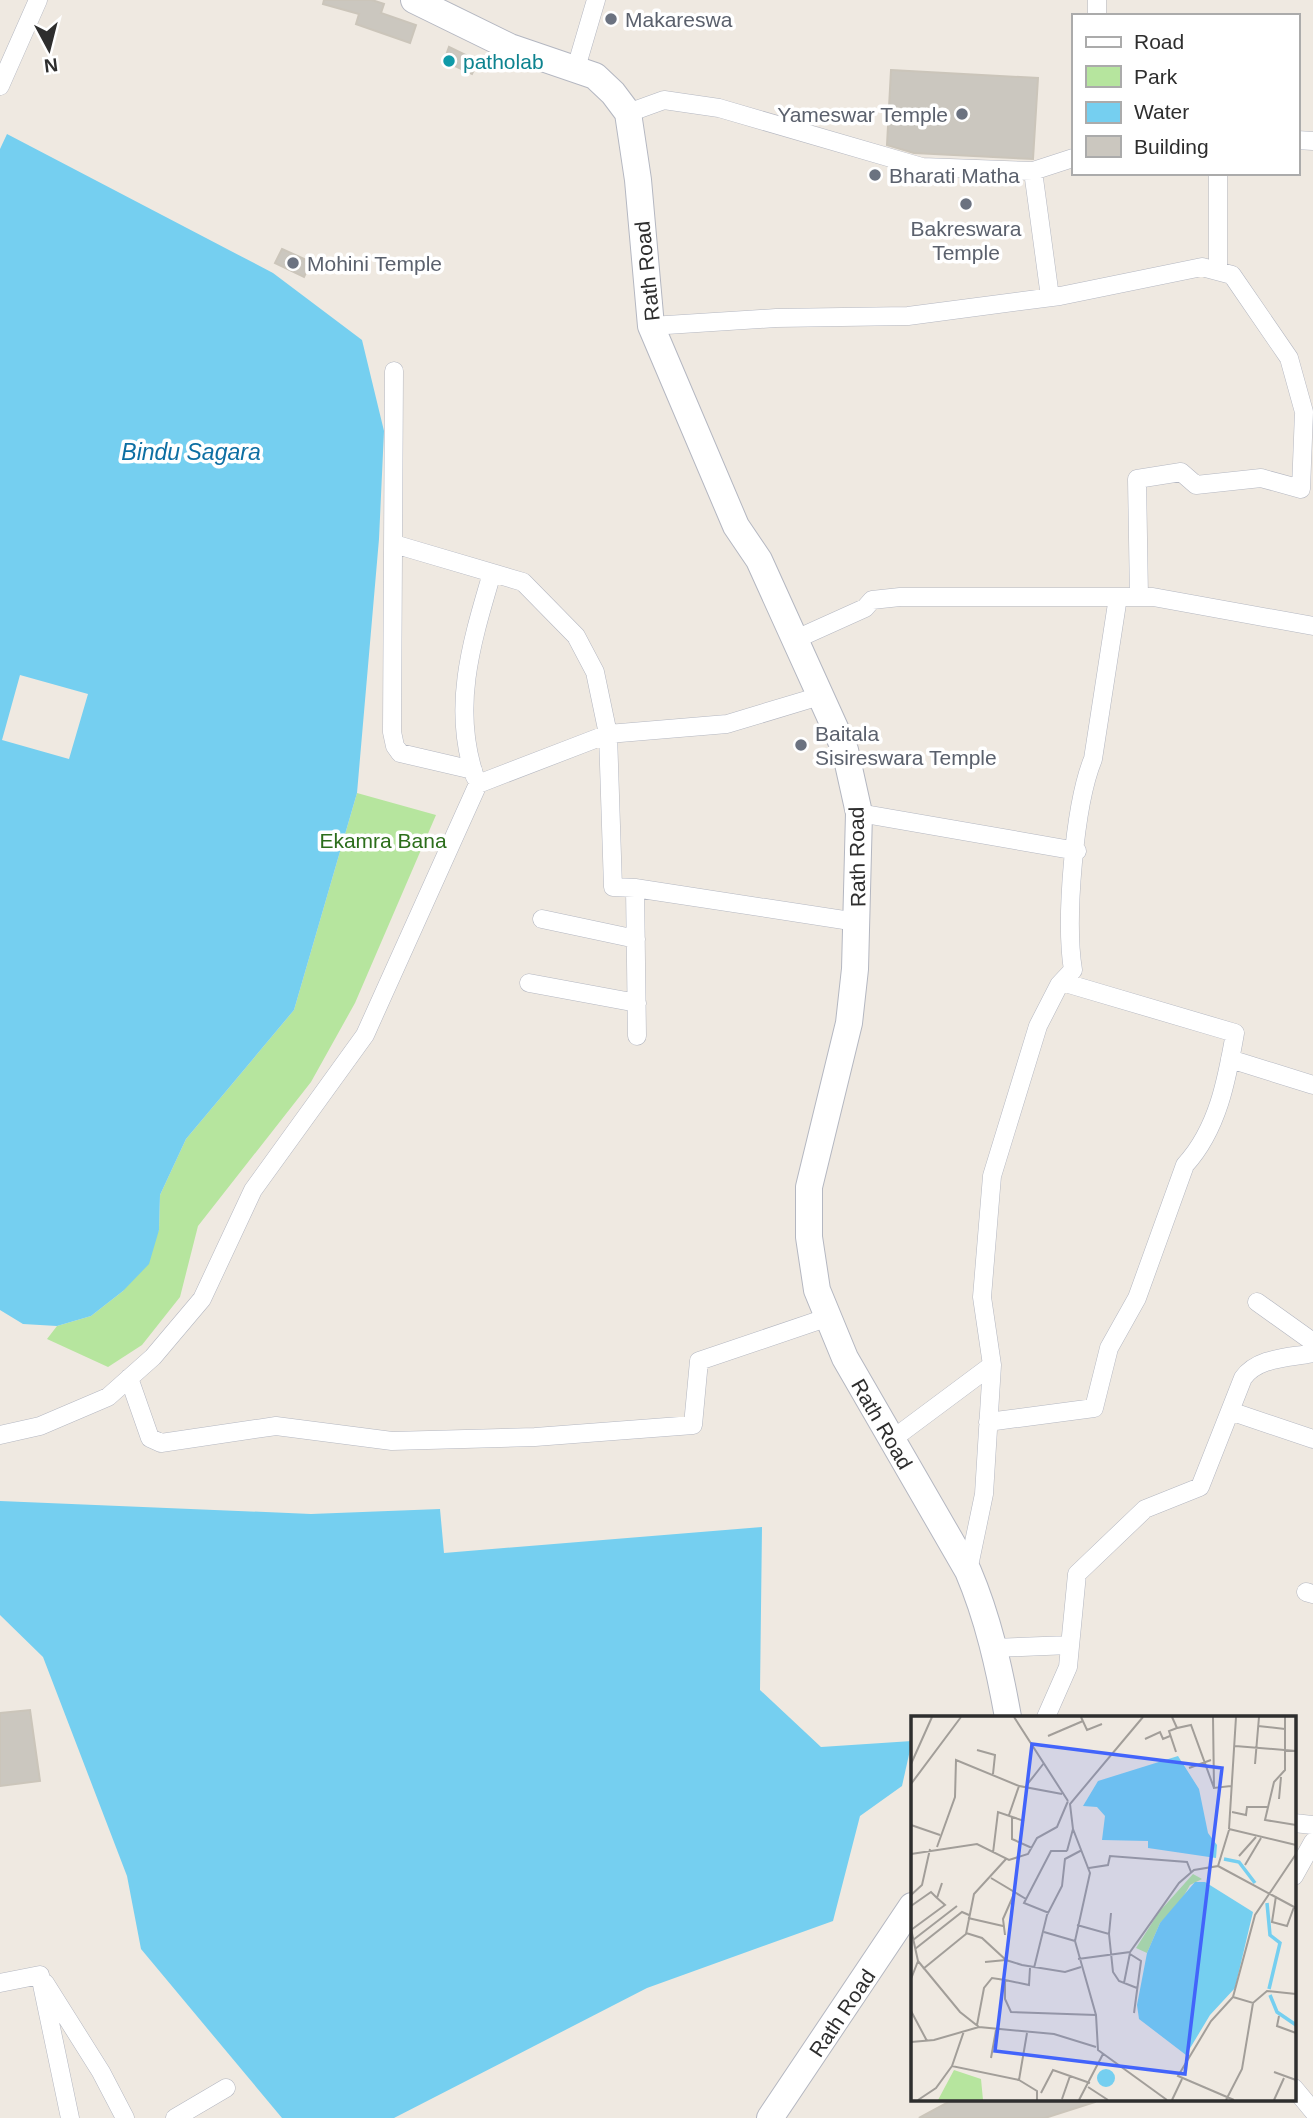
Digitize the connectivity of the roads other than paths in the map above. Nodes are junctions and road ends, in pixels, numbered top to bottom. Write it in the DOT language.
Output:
graph roads {
  1 [pos="38,0"];
  2 [pos="414,0"];
  3 [pos="596,0"];
  4 [pos="576,68"];
  5 [pos="0,86"];
  6 [pos="628,113"];
  7 [pos="1072,158"];
  8 [pos="1033,171"];
  9 [pos="1219,175"];
  10 [pos="1218,271"];
  11 [pos="1050,297"];
  12 [pos="651,326"];
  13 [pos="394,371"];
  14 [pos="1307,492"];
  15 [pos="394,544"];
  16 [pos="492,573"];
  17 [pos="1118,597"];
  18 [pos="1139,597"];
  19 [pos="1313,626"];
  20 [pos="794,640"];
  21 [pos="820,696"];
  22 [pos="608,734"];
  23 [pos="475,777"];
  24 [pos="859,813"];
  25 [pos="1077,851"];
  26 [pos="635,888"];
  27 [pos="542,919"];
  28 [pos="858,922"];
  29 [pos="636,940"];
  30 [pos="1062,982"];
  31 [pos="529,983"];
  32 [pos="637,1003"];
  33 [pos="637,1036"];
  34 [pos="1230,1059"];
  35 [pos="1313,1085"];
  36 [pos="1257,1302"];
  37 [pos="829,1322"];
  38 [pos="1313,1342"];
  39 [pos="1313,1353"];
  40 [pos="992,1365"];
  41 [pos="129,1378"];
  42 [pos="1230,1411"];
  43 [pos="988,1422"];
  44 [pos="0,1435"];
  45 [pos="1313,1439"];
  46 [pos="890,1441"];
  47 [pos="968,1571"];
  48 [pos="1070,1645"];
  49 [pos="994,1648"];
  50 [pos="1008,1716"];
  51 [pos="1046,1716"];
  52 [pos="1313,1842"];
  53 [pos="1296,1872"];
  54 [pos="911,1907"];
  55 [pos="40,1975"];
  56 [pos="0,1983"];
  57 [pos="226,2088"];
  58 [pos="1296,2090"];
  59 [pos="1313,2111"];
  60 [pos="70,2118"];
  61 [pos="125,2118"];
  62 [pos="175,2118"];
  63 [pos="769,2118"];
  1 -- 5 [label="street"];
  2 -- 4 [label="street"];
  3 -- 4 [label="street"];
  4 -- 6 [label="street"];
  6 -- 8 [label="street"];
  6 -- 12 [label="street, Rath Road"];
  7 -- 8 [label="street"];
  8 -- 11 [label="street"];
  9 -- 10 [label="street"];
  10 -- 11 [label="street"];
  10 -- 14 [label="street"];
  11 -- 12 [label="street"];
  12 -- 20 [label="street, Rath Road"];
  13 -- 15 [label="street"];
  14 -- 18 [label="street"];
  15 -- 16 [label="street"];
  15 -- 23 [label="street"];
  16 -- 22 [label="street"];
  16 -- 23 [label="street"];
  17 -- 18 [label="street"];
  17 -- 20 [label="street"];
  17 -- 25 [label="street"];
  18 -- 19 [label="street"];
  20 -- 21 [label="street, Rath Road"];
  21 -- 22 [label="street"];
  21 -- 24 [label="street, Rath Road"];
  22 -- 23 [label="street"];
  22 -- 26 [label="street"];
  23 -- 41 [label="street"];
  24 -- 25 [label="street"];
  24 -- 28 [label="street, Rath Road"];
  25 -- 30 [label="street"];
  26 -- 28 [label="street"];
  26 -- 29 [label="street"];
  27 -- 29 [label="street"];
  28 -- 37 [label="street, Rath Road"];
  29 -- 32 [label="street"];
  30 -- 34 [label="street"];
  30 -- 40 [label="street"];
  31 -- 32 [label="street"];
  32 -- 33 [label="street"];
  34 -- 35 [label="street"];
  34 -- 43 [label="street"];
  36 -- 38 [label="street"];
  37 -- 41 [label="street"];
  37 -- 46 [label="street, Rath Road"];
  39 -- 42 [label="street"];
  40 -- 43 [label="street"];
  40 -- 46 [label="street"];
  41 -- 44 [label="street"];
  42 -- 45 [label="street"];
  42 -- 48 [label="street"];
  43 -- 47 [label="street"];
  46 -- 47 [label="street, Rath Road"];
  47 -- 49 [label="street, Rath Road"];
  48 -- 49 [label="street"];
  48 -- 51 [label="street"];
  49 -- 50 [label="street, Rath Road"];
  52 -- 53 [label="street"];
  54 -- 63 [label="street, Rath Road"];
  55 -- 56 [label="street"];
  55 -- 60 [label="street"];
  55 -- 61 [label="street"];
  57 -- 62 [label="street"];
  58 -- 59 [label="street"];
}
